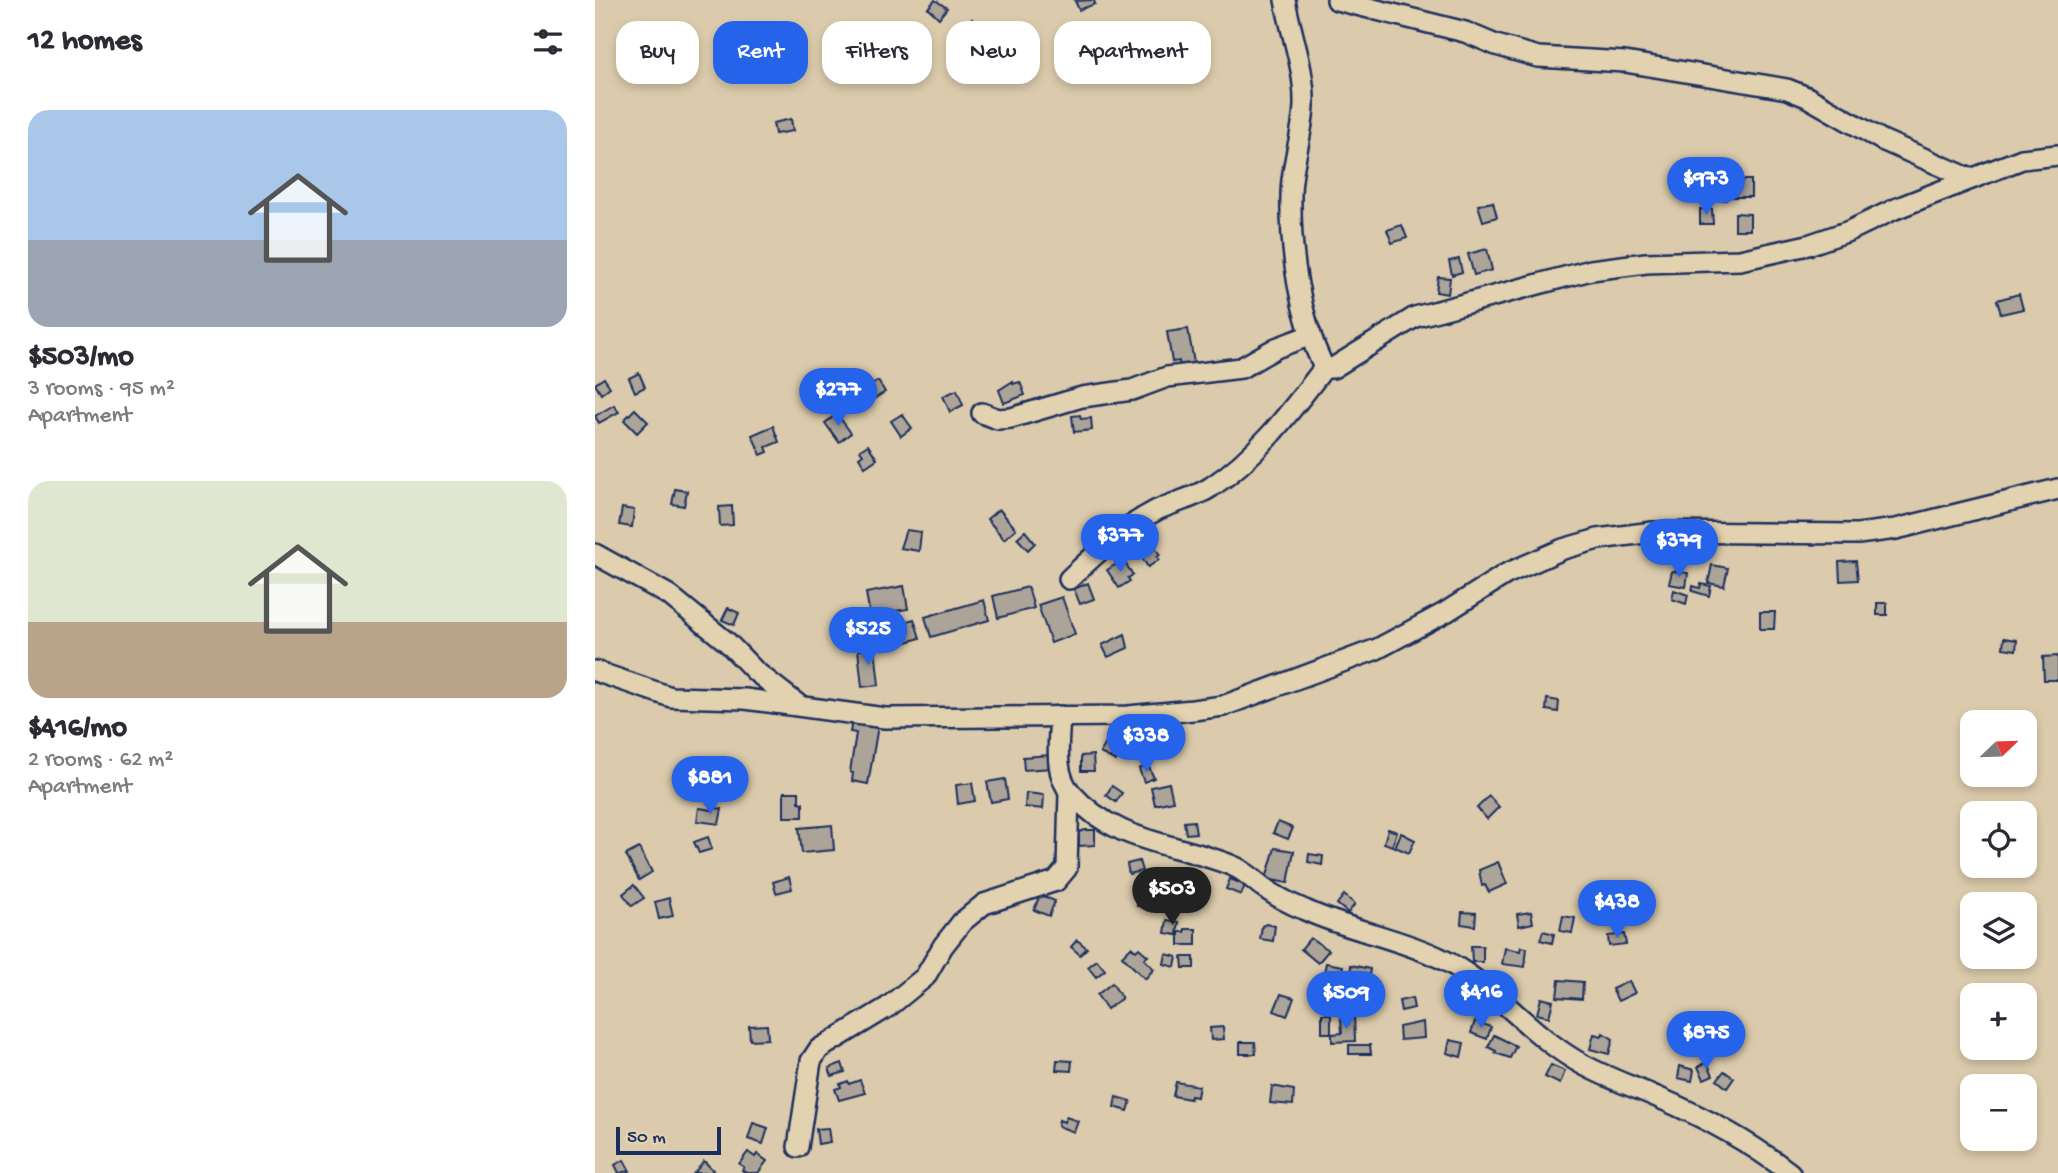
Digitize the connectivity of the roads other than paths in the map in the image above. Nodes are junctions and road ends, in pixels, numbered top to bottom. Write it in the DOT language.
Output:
graph roads {
  1 [pos="1285,0"];
  2 [pos="1338,0"];
  3 [pos="2058,155"];
  4 [pos="1971,179"];
  5 [pos="1311,335"];
  6 [pos="1324,368"];
  7 [pos="982,413"];
  8 [pos="2058,489"];
  9 [pos="595,554"];
  10 [pos="1069,579"];
  11 [pos="595,671"];
  12 [pos="803,709"];
  13 [pos="1060,716"];
  14 [pos="1069,792"];
  15 [pos="798,1147"];
  16 [pos="1790,1173"];
  1 -- 5 [label="street"];
  2 -- 4 [label="street"];
  3 -- 4 [label="street"];
  4 -- 6 [label="street"];
  5 -- 6 [label="street"];
  5 -- 7 [label="street"];
  6 -- 10 [label="street"];
  8 -- 13 [label="street"];
  9 -- 12 [label="street"];
  11 -- 12 [label="street"];
  12 -- 13 [label="street"];
  13 -- 14 [label="street"];
  14 -- 15 [label="street"];
  14 -- 16 [label="street"];
}
